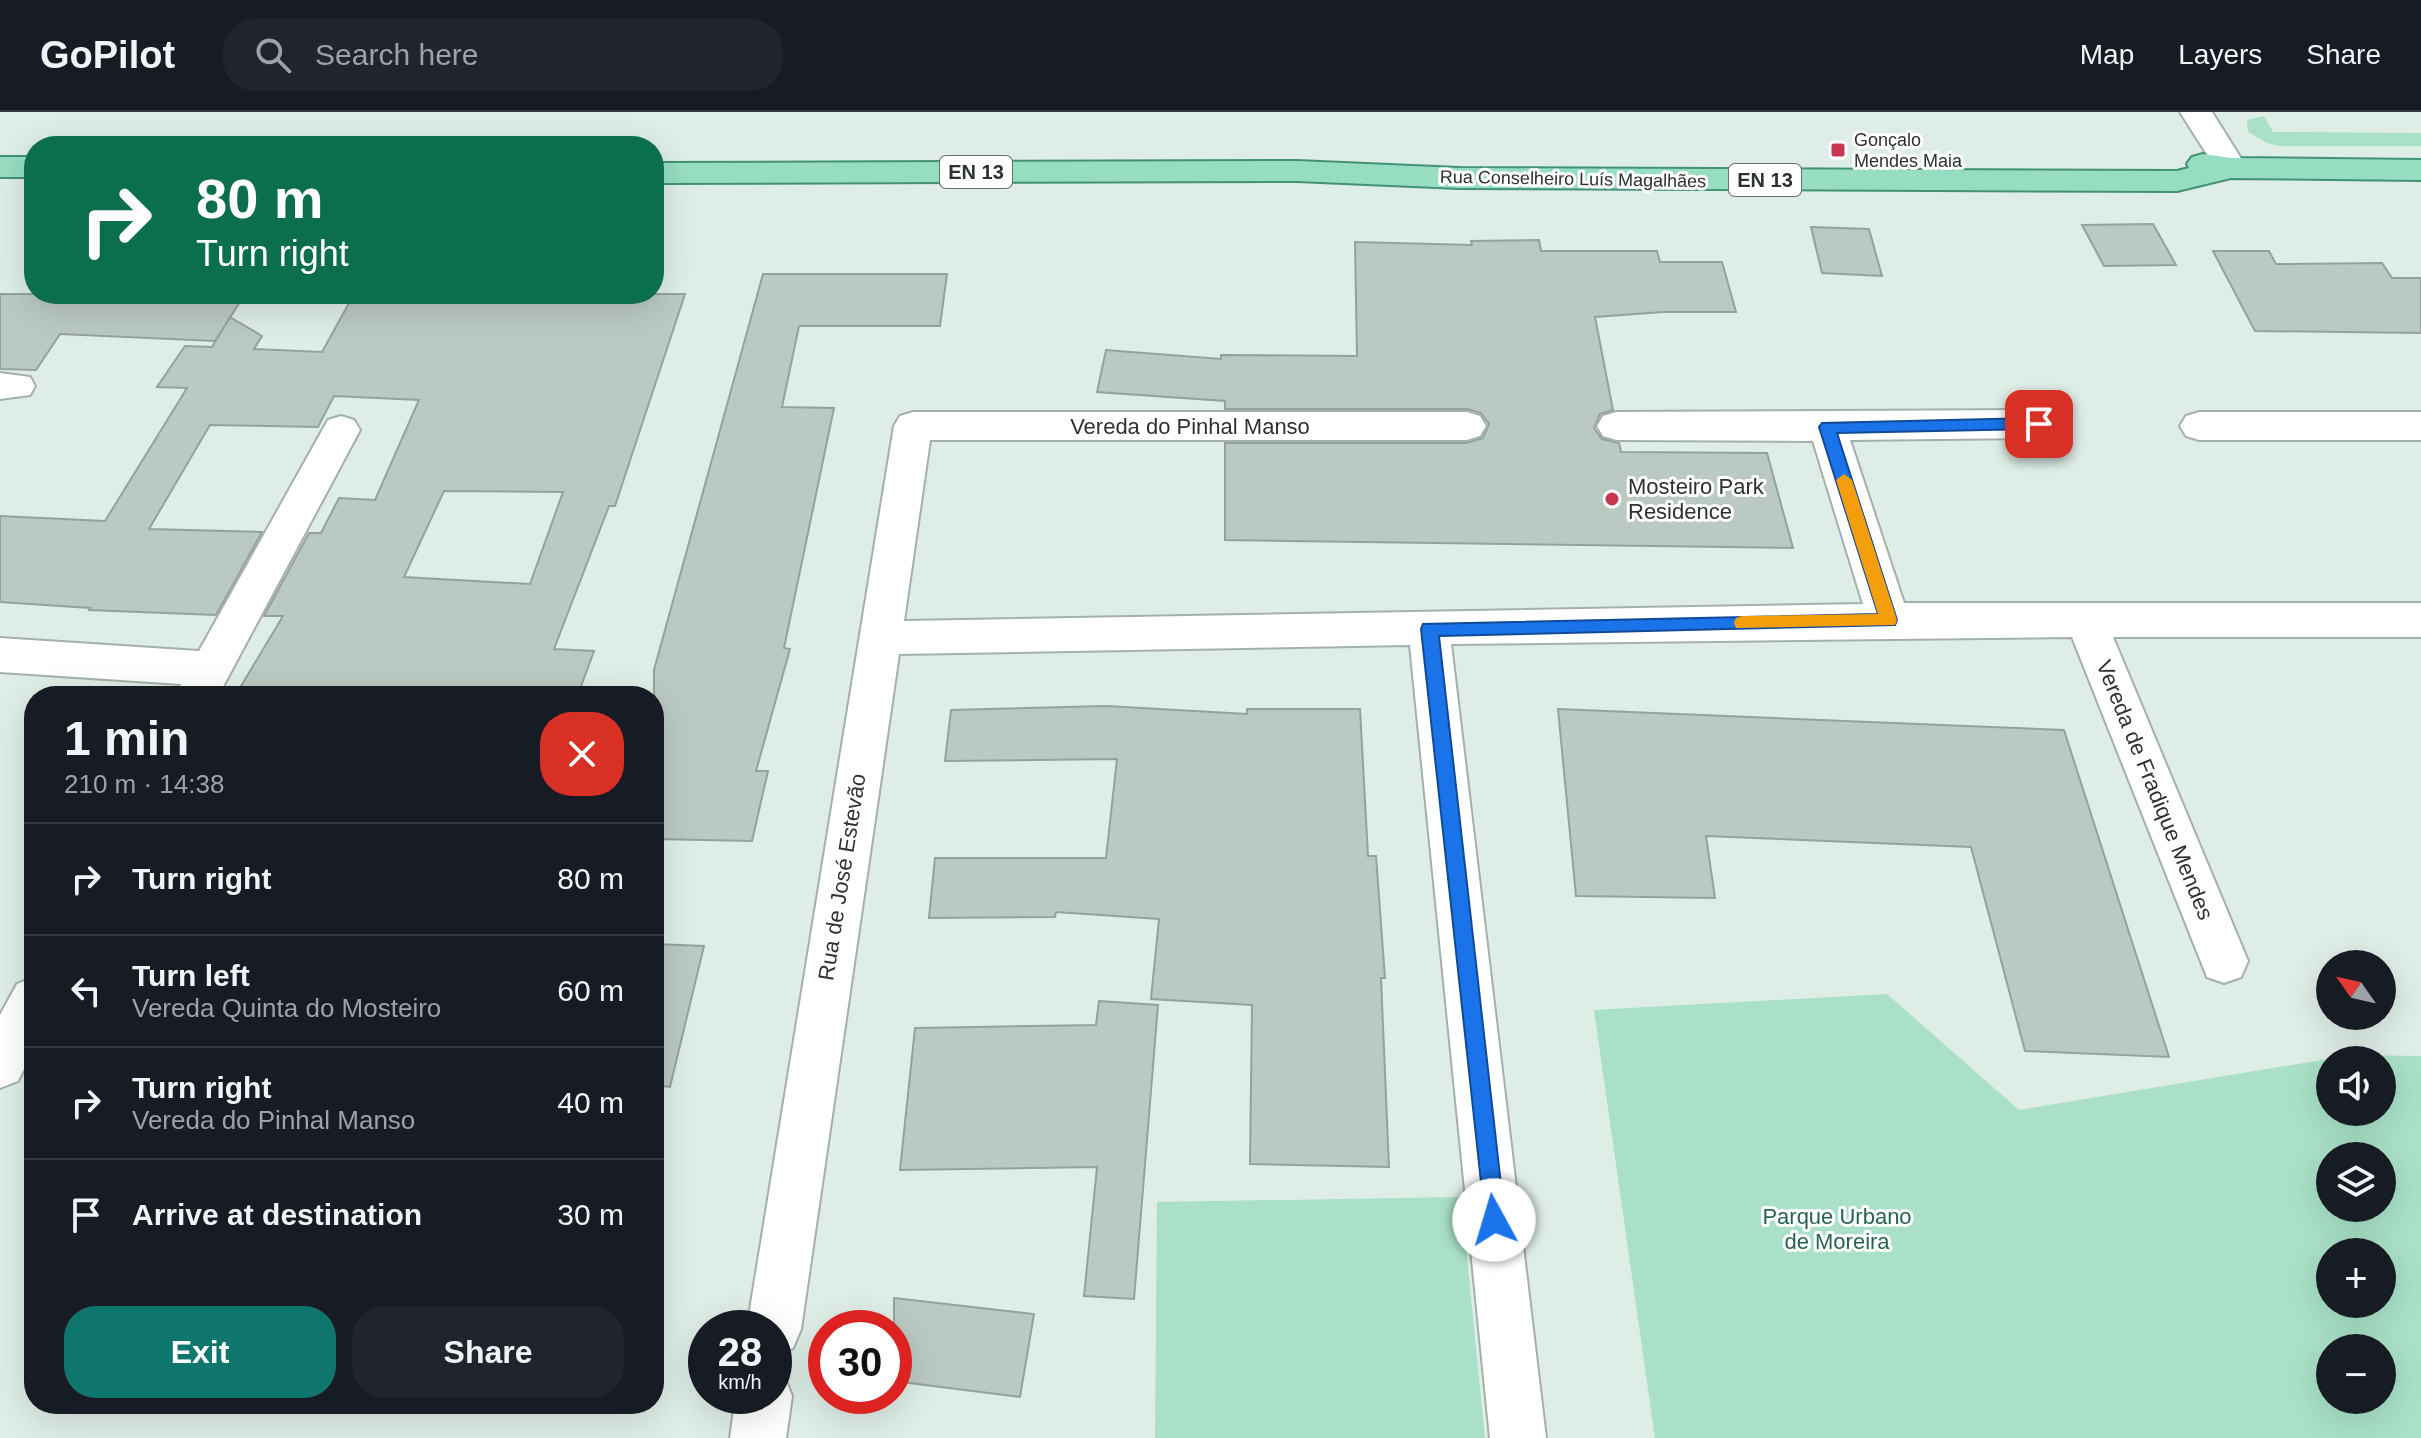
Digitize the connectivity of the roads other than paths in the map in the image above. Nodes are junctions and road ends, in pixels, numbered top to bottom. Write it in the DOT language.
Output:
graph roads {
  1 [pos="2196,112"];
  2 [pos="0,167"];
  3 [pos="24,167"];
  4 [pos="2231,168"];
  5 [pos="2421,170"];
  6 [pos="664,173"];
  7 [pos="2039,424"];
  8 [pos="913,426"];
  9 [pos="1467,426"];
  10 [pos="1616,426"];
  11 [pos="2199,426"];
  12 [pos="2421,426"];
  13 [pos="1827,427"];
  14 [pos="341,430"];
  15 [pos="2085,618"];
  16 [pos="1889,620"];
  17 [pos="2421,620"];
  18 [pos="1429,629"];
  19 [pos="878,638"];
  20 [pos="0,655"];
  21 [pos="203,682"];
  22 [pos="2224,961"];
  23 [pos="24,1019"];
  24 [pos="0,1064"];
  25 [pos="777,1310"];
  26 [pos="761,1414"];
  27 [pos="758,1438"];
  28 [pos="1518,1438"];
  1 -- 4 [label="street"];
  2 -- 3 [label="main road"];
  4 -- 5 [label="main road, Rua Conselheiro Luís Magalhães / EN 13"];
  4 -- 6 [label="main road, Rua Conselheiro Luís Magalhães / EN 13"];
  7 -- 13 [label="street"];
  8 -- 9 [label="street, Vereda do Pinhal Manso"];
  8 -- 19 [label="street, Rua de José Estevão"];
  10 -- 13 [label="street"];
  11 -- 12 [label="street"];
  13 -- 16 [label="street"];
  14 -- 21 [label="street"];
  15 -- 16 [label="street"];
  15 -- 17 [label="street"];
  15 -- 22 [label="street, Vereda de Fradique Mendes"];
  16 -- 18 [label="street"];
  18 -- 19 [label="street"];
  18 -- 28 [label="street"];
  19 -- 25 [label="street, Rua de José Estevão"];
  20 -- 21 [label="street"];
  23 -- 24 [label="street"];
  26 -- 27 [label="street"];
}
